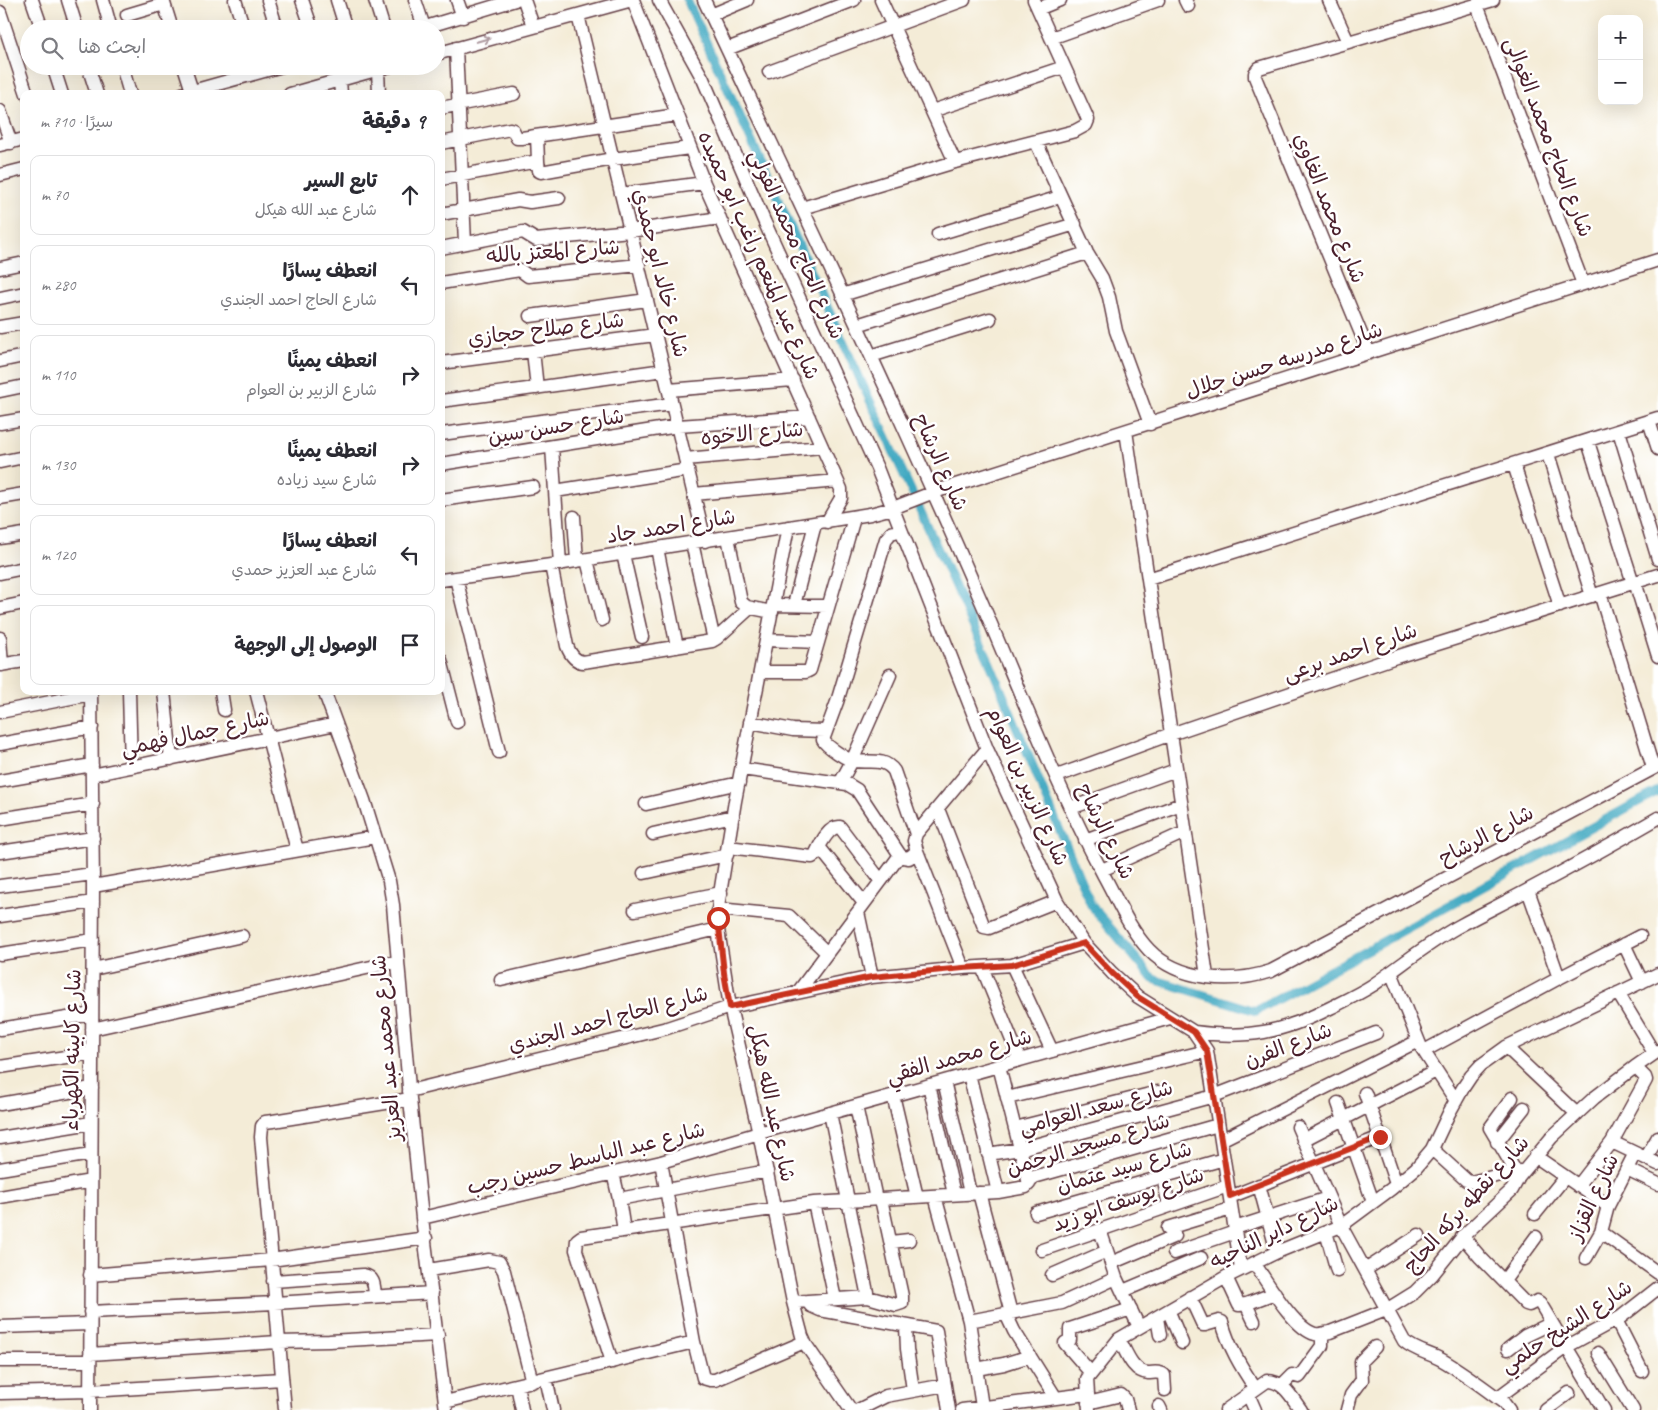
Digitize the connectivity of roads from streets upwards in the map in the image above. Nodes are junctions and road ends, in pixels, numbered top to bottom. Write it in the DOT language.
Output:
graph roads {
  1 [pos="32,0"];
  2 [pos="68,0"];
  3 [pos="102,0"];
  4 [pos="235,0"];
  5 [pos="268,0"];
  6 [pos="302,0"];
  7 [pos="337,0"];
  8 [pos="375,0"];
  9 [pos="415,0"];
  10 [pos="457,0"];
  11 [pos="515,0"];
  12 [pos="524,0"];
  13 [pos="633,0"];
  14 [pos="659,0"];
  15 [pos="704,0"];
  16 [pos="747,0"];
  17 [pos="854,0"];
  18 [pos="881,0"];
  19 [pos="964,0"];
  20 [pos="1060,0"];
  21 [pos="1158,0"];
  22 [pos="1329,0"];
  23 [pos="1494,0"];
  24 [pos="163,2"];
  25 [pos="498,2"];
  26 [pos="1036,4"];
  27 [pos="1477,5"];
  28 [pos="0,12"];
  29 [pos="127,15"];
  30 [pos="578,15"];
  31 [pos="711,15"];
  32 [pos="463,17"];
  33 [pos="39,20"];
  34 [pos="74,20"];
  35 [pos="108,20"];
  36 [pos="169,20"];
  37 [pos="241,20"];
  38 [pos="274,20"];
  39 [pos="309,20"];
  40 [pos="343,20"];
  41 [pos="381,20"];
  42 [pos="420,20"];
  43 [pos="445,22"];
  44 [pos="534,26"];
  45 [pos="894,26"];
  46 [pos="1051,38"];
  47 [pos="1348,42"];
  48 [pos="456,48"];
  49 [pos="727,49"];
  50 [pos="445,51"];
  51 [pos="1064,67"];
  52 [pos="768,72"];
  53 [pos="20,73"];
  54 [pos="21,75"];
  55 [pos="56,75"];
  56 [pos="91,75"];
  57 [pos="125,75"];
  58 [pos="185,75"];
  59 [pos="239,75"];
  60 [pos="358,75"];
  61 [pos="383,75"];
  62 [pos="340,80"];
  63 [pos="26,90"];
  64 [pos="61,90"];
  65 [pos="96,90"];
  66 [pos="129,90"];
  67 [pos="187,90"];
  68 [pos="193,90"];
  69 [pos="309,90"];
  70 [pos="341,90"];
  71 [pos="380,90"];
  72 [pos="514,94"];
  73 [pos="459,105"];
  74 [pos="445,107"];
  75 [pos="0,111"];
  76 [pos="932,111"];
  77 [pos="677,115"];
  78 [pos="605,126"];
  79 [pos="537,136"];
  80 [pos="460,139"];
  81 [pos="20,140"];
  82 [pos="445,142"];
  83 [pos="1036,142"];
  84 [pos="5,144"];
  85 [pos="689,148"];
  86 [pos="613,159"];
  87 [pos="538,161"];
  88 [pos="955,162"];
  89 [pos="20,170"];
  90 [pos="0,175"];
  91 [pos="462,175"];
  92 [pos="445,178"];
  93 [pos="704,183"];
  94 [pos="622,194"];
  95 [pos="1060,197"];
  96 [pos="560,198"];
  97 [pos="802,208"];
  98 [pos="464,210"];
  99 [pos="445,213"];
  100 [pos="720,218"];
  101 [pos="1075,224"];
  102 [pos="630,231"];
  103 [pos="938,234"];
  104 [pos="466,243"];
  105 [pos="445,247"];
  106 [pos="1087,253"];
  107 [pos="1658,260"];
  108 [pos="20,264"];
  109 [pos="639,265"];
  110 [pos="0,268"];
  111 [pos="445,282"];
  112 [pos="1583,284"];
  113 [pos="20,294"];
  114 [pos="842,295"];
  115 [pos="0,298"];
  116 [pos="647,300"];
  117 [pos="530,316"];
  118 [pos="990,318"];
  119 [pos="20,324"];
  120 [pos="856,325"];
  121 [pos="0,328"];
  122 [pos="656,335"];
  123 [pos="533,351"];
  124 [pos="1369,353"];
  125 [pos="871,356"];
  126 [pos="20,357"];
  127 [pos="0,361"];
  128 [pos="445,362"];
  129 [pos="664,370"];
  130 [pos="792,380"];
  131 [pos="20,387"];
  132 [pos="537,388"];
  133 [pos="669,390"];
  134 [pos="0,391"];
  135 [pos="445,400"];
  136 [pos="672,404"];
  137 [pos="809,417"];
  138 [pos="20,420"];
  139 [pos="1654,420"];
  140 [pos="0,423"];
  141 [pos="1150,424"];
  142 [pos="678,426"];
  143 [pos="1619,431"];
  144 [pos="1126,432"];
  145 [pos="445,433"];
  146 [pos="1588,442"];
  147 [pos="552,447"];
  148 [pos="822,447"];
  149 [pos="1658,449"];
  150 [pos="1548,454"];
  151 [pos="20,458"];
  152 [pos="0,462"];
  153 [pos="445,463"];
  154 [pos="687,464"];
  155 [pos="1514,465"];
  156 [pos="837,481"];
  157 [pos="533,487"];
  158 [pos="555,491"];
  159 [pos="934,492"];
  160 [pos="694,494"];
  161 [pos="20,495"];
  162 [pos="0,498"];
  163 [pos="445,499"];
  164 [pos="906,503"];
  165 [pos="892,508"];
  166 [pos="574,517"];
  167 [pos="854,518"];
  168 [pos="821,523"];
  169 [pos="788,527"];
  170 [pos="901,530"];
  171 [pos="20,535"];
  172 [pos="728,537"];
  173 [pos="0,538"];
  174 [pos="705,540"];
  175 [pos="692,542"];
  176 [pos="657,548"];
  177 [pos="623,554"];
  178 [pos="1658,559"];
  179 [pos="582,560"];
  180 [pos="556,564"];
  181 [pos="20,569"];
  182 [pos="0,573"];
  183 [pos="1658,575"];
  184 [pos="456,578"];
  185 [pos="445,579"];
  186 [pos="1148,579"];
  187 [pos="1634,583"];
  188 [pos="1596,594"];
  189 [pos="20,605"];
  190 [pos="794,605"];
  191 [pos="828,606"];
  192 [pos="1560,606"];
  193 [pos="0,608"];
  194 [pos="750,608"];
  195 [pos="772,608"];
  196 [pos="602,620"];
  197 [pos="642,637"];
  198 [pos="0,638"];
  199 [pos="714,640"];
  200 [pos="766,640"];
  201 [pos="818,642"];
  202 [pos="677,647"];
  203 [pos="1658,656"];
  204 [pos="20,662"];
  205 [pos="1,665"];
  206 [pos="760,672"];
  207 [pos="890,675"];
  208 [pos="445,676"];
  209 [pos="81,695"];
  210 [pos="91,695"];
  211 [pos="129,695"];
  212 [pos="164,695"];
  213 [pos="222,695"];
  214 [pos="257,695"];
  215 [pos="325,695"];
  216 [pos="224,710"];
  217 [pos="0,712"];
  218 [pos="457,722"];
  219 [pos="750,722"];
  220 [pos="336,724"];
  221 [pos="92,727"];
  222 [pos="825,731"];
  223 [pos="1171,734"];
  224 [pos="268,738"];
  225 [pos="0,744"];
  226 [pos="987,749"];
  227 [pos="499,752"];
  228 [pos="171,759"];
  229 [pos="852,761"];
  230 [pos="131,767"];
  231 [pos="1655,767"];
  232 [pos="742,769"];
  233 [pos="92,770"];
  234 [pos="1176,770"];
  235 [pos="1057,776"];
  236 [pos="0,781"];
  237 [pos="739,783"];
  238 [pos="840,783"];
  239 [pos="92,804"];
  240 [pos="646,804"];
  241 [pos="1181,804"];
  242 [pos="1071,808"];
  243 [pos="938,809"];
  244 [pos="733,816"];
  245 [pos="1658,818"];
  246 [pos="0,819"];
  247 [pos="1185,832"];
  248 [pos="653,834"];
  249 [pos="916,834"];
  250 [pos="375,837"];
  251 [pos="93,838"];
  252 [pos="1086,840"];
  253 [pos="819,846"];
  254 [pos="297,850"];
  255 [pos="727,851"];
  256 [pos="917,851"];
  257 [pos="0,852"];
  258 [pos="900,855"];
  259 [pos="1102,870"];
  260 [pos="644,873"];
  261 [pos="93,880"];
  262 [pos="881,881"];
  263 [pos="0,886"];
  264 [pos="1528,890"];
  265 [pos="720,893"];
  266 [pos="1058,901"];
  267 [pos="93,902"];
  268 [pos="861,907"];
  269 [pos="718,909"];
  270 [pos="635,910"];
  271 [pos="0,916"];
  272 [pos="718,929"];
  273 [pos="242,936"];
  274 [pos="1640,936"];
  275 [pos="93,940"];
  276 [pos="1084,943"];
  277 [pos="1624,944"];
  278 [pos="827,953"];
  279 [pos="0,954"];
  280 [pos="398,961"];
  281 [pos="1012,965"];
  282 [pos="982,967"];
  283 [pos="963,968"];
  284 [pos="93,969"];
  285 [pos="1391,972"];
  286 [pos="1658,974"];
  287 [pos="1207,976"];
  288 [pos="872,977"];
  289 [pos="1559,978"];
  290 [pos="501,980"];
  291 [pos="1642,982"];
  292 [pos="798,992"];
  293 [pos="1618,993"];
  294 [pos="730,1007"];
  295 [pos="92,1014"];
  296 [pos="1170,1018"];
  297 [pos="0,1029"];
  298 [pos="92,1029"];
  299 [pos="1194,1032"];
  300 [pos="1376,1033"];
  301 [pos="1421,1046"];
  302 [pos="1506,1047"];
  303 [pos="1052,1051"];
  304 [pos="1207,1051"];
  305 [pos="92,1052"];
  306 [pos="1656,1052"];
  307 [pos="1020,1060"];
  308 [pos="999,1066"];
  309 [pos="1635,1066"];
  310 [pos="0,1067"];
  311 [pos="1436,1071"];
  312 [pos="968,1074"];
  313 [pos="944,1081"];
  314 [pos="929,1085"];
  315 [pos="92,1088"];
  316 [pos="1158,1092"];
  317 [pos="1365,1092"];
  318 [pos="409,1095"];
  319 [pos="893,1095"];
  320 [pos="1214,1096"];
  321 [pos="1007,1098"];
  322 [pos="1512,1098"];
  323 [pos="1456,1101"];
  324 [pos="1338,1103"];
  325 [pos="0,1104"];
  326 [pos="856,1106"];
  327 [pos="1369,1106"];
  328 [pos="1524,1108"];
  329 [pos="830,1113"];
  330 [pos="1577,1114"];
  331 [pos="1344,1119"];
  332 [pos="91,1124"];
  333 [pos="1218,1125"];
  334 [pos="1298,1127"];
  335 [pos="1015,1128"];
  336 [pos="759,1133"];
  337 [pos="1380,1137"];
  338 [pos="1658,1137"];
  339 [pos="0,1138"];
  340 [pos="1221,1140"];
  341 [pos="1304,1140"];
  342 [pos="1497,1142"];
  343 [pos="1612,1142"];
  344 [pos="1354,1148"];
  345 [pos="1432,1148"];
  346 [pos="1020,1149"];
  347 [pos="91,1154"];
  348 [pos="988,1154"];
  349 [pos="1641,1155"];
  350 [pos="1535,1156"];
  351 [pos="1224,1159"];
  352 [pos="661,1162"];
  353 [pos="1313,1164"];
  354 [pos="1658,1164"];
  355 [pos="0,1169"];
  356 [pos="1627,1169"];
  357 [pos="767,1171"];
  358 [pos="613,1173"];
  359 [pos="1163,1177"];
  360 [pos="1519,1177"];
  361 [pos="1565,1177"];
  362 [pos="91,1181"];
  363 [pos="1029,1184"];
  364 [pos="1396,1184"];
  365 [pos="1658,1184"];
  366 [pos="1259,1185"];
  367 [pos="1578,1186"];
  368 [pos="666,1191"];
  369 [pos="998,1192"];
  370 [pos="974,1193"];
  371 [pos="954,1194"];
  372 [pos="935,1196"];
  373 [pos="0,1197"];
  374 [pos="917,1197"];
  375 [pos="1230,1197"];
  376 [pos="1328,1198"];
  377 [pos="619,1199"];
  378 [pos="879,1199"];
  379 [pos="848,1201"];
  380 [pos="1373,1202"];
  381 [pos="814,1204"];
  382 [pos="1170,1206"];
  383 [pos="1608,1206"];
  384 [pos="774,1208"];
  385 [pos="1036,1213"];
  386 [pos="1535,1214"];
  387 [pos="1268,1217"];
  388 [pos="422,1218"];
  389 [pos="672,1225"];
  390 [pos="1341,1226"];
  391 [pos="1100,1230"];
  392 [pos="1235,1230"];
  393 [pos="624,1231"];
  394 [pos="1326,1232"];
  395 [pos="1601,1232"];
  396 [pos="1419,1235"];
  397 [pos="1462,1236"];
  398 [pos="1536,1237"];
  399 [pos="426,1238"];
  400 [pos="909,1240"];
  401 [pos="891,1242"];
  402 [pos="1042,1250"];
  403 [pos="1277,1252"];
  404 [pos="1174,1253"];
  405 [pos="1109,1257"];
  406 [pos="1201,1258"];
  407 [pos="1586,1258"];
  408 [pos="271,1260"];
  409 [pos="1254,1263"];
  410 [pos="1241,1269"];
  411 [pos="429,1270"];
  412 [pos="1365,1270"];
  413 [pos="1337,1271"];
  414 [pos="1658,1272"];
  415 [pos="90,1275"];
  416 [pos="1052,1275"];
  417 [pos="1226,1277"];
  418 [pos="1116,1278"];
  419 [pos="273,1281"];
  420 [pos="1504,1281"];
  421 [pos="1658,1288"];
  422 [pos="1123,1291"];
  423 [pos="432,1293"];
  424 [pos="1275,1293"];
  425 [pos="375,1296"];
  426 [pos="868,1297"];
  427 [pos="1190,1297"];
  428 [pos="835,1299"];
  429 [pos="806,1301"];
  430 [pos="793,1302"];
  431 [pos="275,1303"];
  432 [pos="1246,1304"];
  433 [pos="1131,1309"];
  434 [pos="1386,1310"];
  435 [pos="1169,1312"];
  436 [pos="1009,1313"];
  437 [pos="90,1318"];
  438 [pos="1157,1318"];
  439 [pos="1616,1320"];
  440 [pos="969,1321"];
  441 [pos="1254,1321"];
  442 [pos="1552,1323"];
  443 [pos="906,1326"];
  444 [pos="0,1327"];
  445 [pos="1139,1327"];
  446 [pos="1160,1334"];
  447 [pos="1322,1334"];
  448 [pos="438,1335"];
  449 [pos="1120,1339"];
  450 [pos="278,1342"];
  451 [pos="694,1342"];
  452 [pos="804,1342"];
  453 [pos="1182,1343"];
  454 [pos="1375,1347"];
  455 [pos="1566,1347"];
  456 [pos="1508,1349"];
  457 [pos="1598,1352"];
  458 [pos="1030,1356"];
  459 [pos="90,1358"];
  460 [pos="0,1362"];
  461 [pos="612,1362"];
  462 [pos="976,1369"];
  463 [pos="1642,1371"];
  464 [pos="1092,1373"];
  465 [pos="282,1378"];
  466 [pos="546,1378"];
  467 [pos="532,1382"];
  468 [pos="517,1385"];
  469 [pos="945,1385"];
  470 [pos="1282,1385"];
  471 [pos="913,1390"];
  472 [pos="1166,1390"];
  473 [pos="90,1391"];
  474 [pos="1252,1391"];
  475 [pos="0,1393"];
  476 [pos="1569,1393"];
  477 [pos="1056,1398"];
  478 [pos="1497,1398"];
  479 [pos="1088,1403"];
  480 [pos="446,1406"];
  481 [pos="982,1408"];
  482 [pos="90,1410"];
  483 [pos="285,1410"];
  484 [pos="522,1410"];
  485 [pos="553,1410"];
  486 [pos="851,1410"];
  487 [pos="858,1410"];
  488 [pos="949,1410"];
  489 [pos="962,1410"];
  490 [pos="1128,1410"];
  491 [pos="1226,1410"];
  492 [pos="1255,1410"];
  493 [pos="1301,1410"];
  494 [pos="1347,1410"];
  495 [pos="1509,1410"];
  496 [pos="1546,1410"];
  497 [pos="1604,1410"];
  498 [pos="1633,1410"];
  1 -- 33 [label="street"];
  2 -- 34 [label="street"];
  3 -- 35 [label="street"];
  4 -- 37 [label="street"];
  5 -- 38 [label="street"];
  6 -- 39 [label="street"];
  7 -- 40 [label="street"];
  8 -- 41 [label="street"];
  9 -- 42 [label="street"];
  10 -- 32 [label="street"];
  11 -- 25 [label="street"];
  12 -- 44 [label="street"];
  13 -- 30 [label="street"];
  13 -- 77 [label="street, شارع عبد المنعم راغب ابو حميده"];
  14 -- 165 [label="street, شارع الحاج محمد الفولي"];
  15 -- 31 [label="street, شارع الرشاح"];
  16 -- 31 [label="street"];
  17 -- 49 [label="street"];
  18 -- 45 [label="street"];
  19 -- 45 [label="street"];
  20 -- 26 [label="street"];
  21 -- 46 [label="street"];
  22 -- 47 [label="street"];
  23 -- 27 [label="street"];
  24 -- 29 [label="street"];
  24 -- 36 [label="street"];
  25 -- 32 [label="street"];
  26 -- 46 [label="street"];
  27 -- 47 [label="street"];
  27 -- 112 [label="street, شارع الحاج محمد الغوالى"];
  28 -- 53 [label="street"];
  30 -- 44 [label="street"];
  30 -- 78 [label="street, شارع خالد ابو حمدي"];
  31 -- 49 [label="street, شارع الرشاح"];
  32 -- 43 [label="street"];
  48 -- 44 [label="street, one-way"];
  45 -- 52 [label="street"];
  45 -- 76 [label="street"];
  46 -- 51 [label="street"];
  47 -- 124 [label="street, شارع محمد الغاوي"];
  48 -- 50 [label="street"];
  48 -- 73 [label="street"];
  49 -- 97 [label="street, شارع الرشاح"];
  51 -- 76 [label="street"];
  51 -- 83 [label="street"];
  54 -- 63 [label="street"];
  55 -- 64 [label="street"];
  56 -- 65 [label="street"];
  57 -- 66 [label="street"];
  58 -- 67 [label="street"];
  59 -- 68 [label="street"];
  60 -- 62 [label="street"];
  61 -- 71 [label="street"];
  62 -- 69 [label="street"];
  62 -- 70 [label="street"];
  72 -- 73 [label="street"];
  73 -- 74 [label="street"];
  73 -- 80 [label="street"];
  75 -- 84 [label="street"];
  76 -- 88 [label="street"];
  77 -- 78 [label="street"];
  77 -- 85 [label="street, شارع عبد المنعم راغب ابو حميده"];
  78 -- 79 [label="street"];
  78 -- 86 [label="street, شارع خالد ابو حمدي"];
  79 -- 80 [label="street"];
  79 -- 87 [label="street"];
  80 -- 82 [label="street"];
  80 -- 91 [label="street"];
  81 -- 84 [label="street"];
  83 -- 88 [label="street"];
  83 -- 95 [label="street"];
  85 -- 86 [label="street"];
  85 -- 93 [label="street, شارع عبد المنعم راغب ابو حميده"];
  86 -- 87 [label="street"];
  86 -- 94 [label="street, شارع خالد ابو حمدي"];
  87 -- 91 [label="street"];
  88 -- 97 [label="street"];
  89 -- 90 [label="street"];
  91 -- 92 [label="street"];
  91 -- 98 [label="street"];
  93 -- 94 [label="street"];
  93 -- 100 [label="street, شارع عبد المنعم راغب ابو حميده"];
  94 -- 102 [label="street, شارع خالد ابو حمدي"];
  95 -- 101 [label="street"];
  95 -- 103 [label="street"];
  96 -- 98 [label="street"];
  97 -- 114 [label="street, شارع الرشاح"];
  98 -- 99 [label="street"];
  98 -- 104 [label="street"];
  100 -- 102 [label="street"];
  100 -- 130 [label="street, شارع عبد المنعم راغب ابو حميده"];
  101 -- 106 [label="street"];
  101 -- 114 [label="street"];
  102 -- 104 [label="street"];
  102 -- 109 [label="street, شارع خالد ابو حمدي"];
  104 -- 105 [label="street"];
  106 -- 120 [label="street"];
  106 -- 141 [label="street"];
  107 -- 112 [label="street, شارع مدرسه حسن جلال"];
  108 -- 110 [label="street"];
  109 -- 111 [label="street, شارع المعتز بالله"];
  109 -- 116 [label="street, شارع خالد ابو حمدي"];
  112 -- 124 [label="street, شارع مدرسه حسن جلال"];
  113 -- 115 [label="street"];
  114 -- 120 [label="street, شارع الرشاح"];
  116 -- 117 [label="street"];
  116 -- 122 [label="street, شارع خالد ابو حمدي"];
  118 -- 125 [label="street"];
  119 -- 121 [label="street"];
  120 -- 125 [label="street, شارع الرشاح"];
  122 -- 123 [label="street, شارع صلاح حجازي"];
  122 -- 129 [label="street, شارع خالد ابو حمدي"];
  123 -- 128 [label="street, شارع صلاح حجازي"];
  123 -- 132 [label="street"];
  124 -- 141 [label="street, شارع مدرسه حسن جلال"];
  125 -- 159 [label="street, شارع الرشاح"];
  126 -- 127 [label="street"];
  129 -- 132 [label="street"];
  129 -- 133 [label="street, شارع خالد ابو حمدي"];
  130 -- 133 [label="street"];
  130 -- 137 [label="street, شارع عبد المنعم راغب ابو حميده"];
  131 -- 134 [label="street"];
  132 -- 135 [label="street"];
  133 -- 136 [label="street, شارع خالد ابو حمدي"];
  136 -- 142 [label="street, شارع خالد ابو حمدي"];
  136 -- 145 [label="street"];
  137 -- 142 [label="street, شارع حسن سين"];
  137 -- 148 [label="street, شارع عبد المنعم راغب ابو حميده"];
  138 -- 140 [label="street"];
  139 -- 143 [label="street"];
  139 -- 149 [label="street"];
  141 -- 144 [label="street, شارع مدرسه حسن جلال"];
  142 -- 147 [label="street, شارع حسن سين"];
  142 -- 154 [label="street, شارع خالد ابو حمدي"];
  143 -- 146 [label="street"];
  143 -- 178 [label="street"];
  144 -- 159 [label="street, شارع مدرسه حسن جلال"];
  144 -- 186 [label="street"];
  146 -- 150 [label="street"];
  146 -- 187 [label="street"];
  147 -- 153 [label="street, شارع حسن سين"];
  147 -- 158 [label="street"];
  148 -- 154 [label="street, شارع الاخوه"];
  148 -- 156 [label="street, شارع عبد المنعم راغب ابو حميده"];
  150 -- 155 [label="street"];
  150 -- 188 [label="street"];
  151 -- 152 [label="street"];
  154 -- 158 [label="street, شارع الاخوه"];
  154 -- 160 [label="street, شارع خالد ابو حمدي"];
  155 -- 186 [label="street"];
  155 -- 192 [label="street"];
  156 -- 160 [label="street"];
  156 -- 168 [label="street, شارع عبد المنعم راغب ابو حميده"];
  157 -- 163 [label="street"];
  158 -- 180 [label="street"];
  159 -- 164 [label="street, شارع مدرسه حسن جلال"];
  159 -- 235 [label="street, شارع الرشاح"];
  160 -- 174 [label="street, شارع خالد ابو حمدي"];
  161 -- 162 [label="street"];
  164 -- 165 [label="street, شارع احمد جاد"];
  165 -- 167 [label="street, شارع احمد جاد"];
  165 -- 170 [label="street, شارع الزبير بن العوام"];
  166 -- 179 [label="street"];
  167 -- 168 [label="street, شارع احمد جاد"];
  167 -- 191 [label="street"];
  168 -- 169 [label="street, شارع احمد جاد"];
  168 -- 190 [label="street, شارع عبد المنعم راغب ابو حميده"];
  169 -- 172 [label="street, شارع احمد جاد"];
  169 -- 195 [label="street, شارع عبد الله هيكل"];
  170 -- 222 [label="street"];
  170 -- 226 [label="street, شارع الزبير بن العوام"];
  171 -- 173 [label="street"];
  172 -- 174 [label="street, شارع احمد جاد"];
  172 -- 194 [label="street"];
  174 -- 175 [label="street, شارع احمد جاد"];
  175 -- 176 [label="street, شارع احمد جاد"];
  175 -- 199 [label="street"];
  176 -- 177 [label="street, شارع احمد جاد"];
  176 -- 202 [label="street"];
  177 -- 179 [label="street, شارع احمد جاد"];
  177 -- 197 [label="street"];
  179 -- 180 [label="street, شارع احمد جاد"];
  179 -- 196 [label="street"];
  180 -- 184 [label="street, شارع احمد جاد"];
  180 -- 202 [label="street"];
  181 -- 182 [label="street"];
  183 -- 187 [label="street, شارع احمد برعى"];
  184 -- 185 [label="street, شارع احمد جاد"];
  184 -- 227 [label="street"];
  186 -- 223 [label="street"];
  187 -- 188 [label="street, شارع احمد برعى"];
  187 -- 203 [label="street"];
  188 -- 192 [label="street, شارع احمد برعى"];
  188 -- 231 [label="street"];
  189 -- 193 [label="street"];
  190 -- 191 [label="street"];
  190 -- 195 [label="street"];
  191 -- 201 [label="street"];
  192 -- 223 [label="street, شارع احمد برعى"];
  194 -- 195 [label="street"];
  194 -- 199 [label="street"];
  195 -- 200 [label="street, شارع عبد الله هيكل"];
  198 -- 205 [label="street"];
  199 -- 202 [label="street"];
  200 -- 201 [label="street"];
  200 -- 206 [label="street, شارع عبد الله هيكل"];
  201 -- 206 [label="street"];
  204 -- 205 [label="street"];
  206 -- 219 [label="street, شارع عبد الله هيكل"];
  207 -- 229 [label="street"];
  208 -- 218 [label="street"];
  209 -- 217 [label="street"];
  210 -- 221 [label="street, شارع كابينه الكهرباء"];
  211 -- 230 [label="street"];
  212 -- 228 [label="street"];
  213 -- 216 [label="street"];
  214 -- 224 [label="street"];
  215 -- 220 [label="street, شارع محمد عبد العزيز"];
  219 -- 222 [label="street"];
  219 -- 232 [label="street, شارع عبد الله هيكل"];
  220 -- 224 [label="street, شارع جمال فهمي"];
  220 -- 250 [label="street, شارع محمد عبد العزيز"];
  221 -- 225 [label="street"];
  221 -- 233 [label="street, شارع كابينه الكهرباء"];
  222 -- 229 [label="street"];
  223 -- 234 [label="street"];
  223 -- 235 [label="street, شارع احمد برعى"];
  224 -- 228 [label="street, شارع جمال فهمي"];
  224 -- 254 [label="street"];
  226 -- 243 [label="street"];
  226 -- 266 [label="street, شارع الزبير بن العوام"];
  228 -- 230 [label="street, شارع جمال فهمي"];
  229 -- 238 [label="street"];
  229 -- 249 [label="street"];
  230 -- 233 [label="street, شارع جمال فهمي"];
  231 -- 287 [label="street, شارع الرشاح"];
  232 -- 237 [label="street, شارع عبد الله هيكل"];
  232 -- 238 [label="street"];
  233 -- 236 [label="street, شارع جمال فهمي"];
  233 -- 239 [label="street, شارع كابينه الكهرباء"];
  234 -- 241 [label="street"];
  234 -- 242 [label="street"];
  235 -- 242 [label="street, شارع الرشاح"];
  237 -- 240 [label="street"];
  237 -- 244 [label="street, شارع عبد الله هيكل"];
  238 -- 258 [label="street"];
  239 -- 246 [label="street"];
  239 -- 251 [label="street, شارع كابينه الكهرباء"];
  241 -- 247 [label="street"];
  241 -- 252 [label="street"];
  242 -- 252 [label="street, شارع الرشاح"];
  243 -- 249 [label="street"];
  243 -- 266 [label="street"];
  244 -- 248 [label="street"];
  244 -- 255 [label="street, شارع عبد الله هيكل"];
  245 -- 264 [label="street"];
  247 -- 259 [label="street"];
  247 -- 287 [label="street"];
  249 -- 256 [label="street"];
  250 -- 254 [label="street"];
  250 -- 280 [label="street, شارع محمد عبد العزيز"];
  251 -- 257 [label="street"];
  251 -- 261 [label="street, شارع كابينه الكهرباء"];
  252 -- 259 [label="street, شارع الرشاح"];
  253 -- 255 [label="street"];
  253 -- 262 [label="street"];
  253 -- 268 [label="street"];
  254 -- 261 [label="street"];
  255 -- 260 [label="street"];
  255 -- 265 [label="street, شارع عبد الله هيكل"];
  256 -- 258 [label="street"];
  256 -- 283 [label="street"];
  258 -- 262 [label="street"];
  259 -- 287 [label="street, شارع الرشاح"];
  261 -- 263 [label="street"];
  261 -- 267 [label="street, شارع كابينه الكهرباء"];
  262 -- 268 [label="street"];
  264 -- 285 [label="street"];
  264 -- 289 [label="street"];
  265 -- 269 [label="street, شارع عبد الله هيكل"];
  265 -- 270 [label="street"];
  266 -- 276 [label="street, شارع الزبير بن العوام"];
  267 -- 271 [label="street"];
  267 -- 275 [label="street, شارع كابينه الكهرباء"];
  268 -- 278 [label="street"];
  268 -- 288 [label="street"];
  269 -- 272 [label="street, شارع عبد الله هيكل"];
  269 -- 278 [label="street"];
  272 -- 290 [label="street"];
  272 -- 294 [label="street, شارع عبد الله هيكل"];
  273 -- 284 [label="street"];
  274 -- 277 [label="street"];
  275 -- 279 [label="street"];
  275 -- 284 [label="street, شارع كابينه الكهرباء"];
  276 -- 281 [label="street, شارع الحاج احمد الجندي"];
  276 -- 296 [label="street, شارع الزبير بن العوام"];
  277 -- 289 [label="street"];
  277 -- 291 [label="street"];
  278 -- 292 [label="street"];
  280 -- 298 [label="street"];
  280 -- 318 [label="street, شارع محمد عبد العزيز"];
  281 -- 282 [label="street, شارع الحاج احمد الجندي"];
  281 -- 303 [label="street"];
  282 -- 283 [label="street, شارع الحاج احمد الجندي"];
  282 -- 307 [label="street"];
  283 -- 288 [label="street, شارع الحاج احمد الجندي"];
  284 -- 295 [label="street, شارع كابينه الكهرباء"];
  285 -- 299 [label="street"];
  285 -- 301 [label="street"];
  286 -- 291 [label="street, شارع داير الناحيه"];
  288 -- 292 [label="street, شارع الحاج احمد الجندي"];
  289 -- 301 [label="street"];
  291 -- 293 [label="street, شارع داير الناحيه"];
  292 -- 294 [label="street, شارع الحاج احمد الجندي"];
  293 -- 302 [label="street, شارع داير الناحيه"];
  293 -- 306 [label="street"];
  294 -- 318 [label="street, شارع الحاج احمد الجندي"];
  294 -- 336 [label="street, شارع عبد الله هيكل"];
  295 -- 297 [label="street"];
  295 -- 298 [label="street, شارع كابينه الكهرباء"];
  296 -- 299 [label="street, شارع الزبير بن العوام"];
  296 -- 303 [label="street, شارع محمد الفقي"];
  298 -- 305 [label="street, شارع كابينه الكهرباء"];
  299 -- 304 [label="street"];
  300 -- 320 [label="street, شارع الفرن"];
  301 -- 311 [label="street"];
  301 -- 340 [label="street"];
  302 -- 323 [label="street, شارع داير الناحيه"];
  302 -- 330 [label="street"];
  303 -- 307 [label="street, شارع محمد الفقي"];
  304 -- 320 [label="street"];
  304 -- 321 [label="street"];
  305 -- 310 [label="street"];
  305 -- 315 [label="street, شارع كابينه الكهرباء"];
  306 -- 309 [label="street, شارع نقطه بركه الحاج"];
  307 -- 308 [label="street, شارع محمد الفقي"];
  308 -- 312 [label="street, شارع محمد الفقي"];
  308 -- 321 [label="street"];
  309 -- 330 [label="street, شارع نقطه بركه الحاج"];
  309 -- 343 [label="street"];
  311 -- 323 [label="street"];
  311 -- 327 [label="street"];
  312 -- 313 [label="street, شارع محمد الفقي"];
  312 -- 348 [label="street"];
  313 -- 314 [label="street, شارع محمد الفقي"];
  313 -- 370 [label="street"];
  314 -- 319 [label="street, شارع محمد الفقي"];
  314 -- 371 [label="street"];
  315 -- 325 [label="street"];
  315 -- 332 [label="street, شارع كابينه الكهرباء"];
  316 -- 335 [label="street"];
  317 -- 327 [label="street"];
  318 -- 388 [label="street, شارع محمد عبد العزيز"];
  318 -- 408 [label="street, شارع الحاج احمد الجندي"];
  319 -- 326 [label="street, شارع محمد الفقي"];
  319 -- 374 [label="street"];
  320 -- 333 [label="street"];
  320 -- 346 [label="street, شارع سعد العوامي"];
  321 -- 335 [label="street"];
  322 -- 342 [label="street"];
  323 -- 345 [label="street, شارع داير الناحيه"];
  324 -- 331 [label="street"];
  326 -- 329 [label="street, شارع محمد الفقي"];
  326 -- 378 [label="street"];
  327 -- 331 [label="street"];
  327 -- 337 [label="street"];
  328 -- 342 [label="street"];
  329 -- 336 [label="street, شارع محمد الفقي"];
  329 -- 379 [label="street"];
  330 -- 350 [label="street, شارع نقطه بركه الحاج"];
  331 -- 341 [label="street"];
  331 -- 344 [label="street"];
  332 -- 339 [label="street"];
  332 -- 347 [label="street, شارع كابينه الكهرباء"];
  333 -- 340 [label="street"];
  333 -- 363 [label="street, شارع مسجد الرحمن"];
  334 -- 341 [label="street"];
  335 -- 346 [label="street"];
  336 -- 352 [label="street, شارع عبد الباسط حسين رجب"];
  336 -- 357 [label="street, شارع عبد الله هيكل"];
  337 -- 344 [label="street"];
  337 -- 364 [label="street"];
  338 -- 349 [label="street, شارع القزاز"];
  340 -- 351 [label="street"];
  341 -- 353 [label="street"];
  342 -- 360 [label="street"];
  343 -- 349 [label="street"];
  343 -- 367 [label="street"];
  344 -- 353 [label="street"];
  344 -- 380 [label="street"];
  345 -- 360 [label="street"];
  345 -- 364 [label="street, شارع داير الناحيه"];
  346 -- 348 [label="street, شارع سعد العوامي"];
  346 -- 363 [label="street"];
  347 -- 355 [label="street"];
  347 -- 362 [label="street, شارع كابينه الكهرباء"];
  348 -- 369 [label="street"];
  349 -- 354 [label="street"];
  349 -- 356 [label="street, شارع القزاز"];
  350 -- 360 [label="street, شارع نقطه بركه الحاج"];
  350 -- 361 [label="street"];
  351 -- 359 [label="street, شارع سيد عتمان"];
  351 -- 375 [label="street"];
  352 -- 358 [label="street, شارع عبد الباسط حسين رجب"];
  352 -- 368 [label="street"];
  353 -- 366 [label="street"];
  353 -- 376 [label="street"];
  356 -- 365 [label="street"];
  356 -- 383 [label="street, شارع القزاز"];
  357 -- 368 [label="street"];
  357 -- 384 [label="street, شارع عبد الله هيكل"];
  358 -- 377 [label="street"];
  358 -- 388 [label="street, شارع عبد الباسط حسين رجب"];
  359 -- 382 [label="street"];
  359 -- 385 [label="street, شارع سيد عتمان"];
  360 -- 397 [label="street, شارع نقطه بركه الحاج"];
  361 -- 367 [label="street"];
  361 -- 386 [label="street"];
  362 -- 373 [label="street"];
  362 -- 415 [label="street, شارع كابينه الكهرباء"];
  363 -- 369 [label="street, شارع مسجد الرحمن"];
  364 -- 380 [label="street, شارع داير الناحيه"];
  366 -- 375 [label="street"];
  366 -- 387 [label="street"];
  367 -- 383 [label="street"];
  368 -- 377 [label="street"];
  368 -- 389 [label="street"];
  369 -- 370 [label="street, شارع مسجد الرحمن"];
  370 -- 371 [label="street, شارع مسجد الرحمن"];
  370 -- 436 [label="street"];
  371 -- 372 [label="street, شارع مسجد الرحمن"];
  372 -- 374 [label="street, شارع مسجد الرحمن"];
  372 -- 440 [label="street"];
  374 -- 378 [label="street, شارع مسجد الرحمن"];
  375 -- 382 [label="street, شارع يوسف ابو زيد"];
  375 -- 392 [label="street"];
  375 -- 405 [label="street"];
  376 -- 387 [label="street"];
  376 -- 390 [label="street"];
  377 -- 393 [label="street"];
  378 -- 379 [label="street, شارع مسجد الرحمن"];
  378 -- 401 [label="street"];
  379 -- 381 [label="street, شارع مسجد الرحمن"];
  379 -- 426 [label="street"];
  380 -- 390 [label="street, شارع داير الناحيه"];
  381 -- 384 [label="street, شارع مسجد الرحمن"];
  381 -- 428 [label="street"];
  382 -- 391 [label="street, شارع يوسف ابو زيد"];
  383 -- 395 [label="street, شارع القزاز"];
  384 -- 389 [label="street, شارع مسجد الرحمن"];
  384 -- 430 [label="street, شارع عبد الله هيكل"];
  387 -- 392 [label="street"];
  387 -- 403 [label="street"];
  388 -- 399 [label="street, شارع محمد عبد العزيز"];
  389 -- 393 [label="street, شارع مسجد الرحمن"];
  389 -- 451 [label="street"];
  390 -- 394 [label="street, شارع داير الناحيه"];
  390 -- 412 [label="street"];
  391 -- 402 [label="street, شارع يوسف ابو زيد"];
  391 -- 405 [label="street"];
  392 -- 404 [label="street"];
  392 -- 410 [label="street"];
  393 -- 461 [label="street, شارع مسجد الرحمن"];
  394 -- 403 [label="street, شارع داير الناحيه"];
  394 -- 413 [label="street"];
  395 -- 407 [label="street, شارع القزاز"];
  395 -- 414 [label="street"];
  396 -- 412 [label="street"];
  397 -- 420 [label="street"];
  397 -- 434 [label="street, شارع نقطه بركه الحاج"];
  398 -- 420 [label="street"];
  399 -- 408 [label="street"];
  399 -- 411 [label="street, شارع محمد عبد العزيز"];
  400 -- 401 [label="street"];
  401 -- 426 [label="street"];
  403 -- 409 [label="street, شارع داير الناحيه"];
  405 -- 416 [label="street"];
  405 -- 418 [label="street"];
  406 -- 422 [label="street"];
  408 -- 415 [label="street"];
  408 -- 419 [label="street"];
  409 -- 410 [label="street, شارع داير الناحيه"];
  409 -- 424 [label="street"];
  410 -- 417 [label="street, شارع داير الناحيه"];
  411 -- 423 [label="street, شارع محمد عبد العزيز"];
  411 -- 467 [label="street"];
  412 -- 434 [label="street"];
  415 -- 437 [label="street, شارع كابينه الكهرباء"];
  417 -- 427 [label="street, شارع داير الناحيه"];
  417 -- 432 [label="street"];
  418 -- 422 [label="street"];
  418 -- 436 [label="street"];
  419 -- 425 [label="street"];
  419 -- 431 [label="street"];
  420 -- 442 [label="street"];
  421 -- 439 [label="street, شارع الشيخ حلمي"];
  422 -- 433 [label="street"];
  423 -- 425 [label="street"];
  423 -- 448 [label="street, شارع محمد عبد العزيز"];
  424 -- 432 [label="street"];
  424 -- 447 [label="street"];
  425 -- 431 [label="street"];
  426 -- 428 [label="street"];
  427 -- 435 [label="street, شارع داير الناحيه"];
  427 -- 474 [label="street"];
  428 -- 429 [label="street"];
  429 -- 430 [label="street"];
  429 -- 443 [label="street"];
  430 -- 452 [label="street, شارع عبد الله هيكل"];
  431 -- 437 [label="street"];
  431 -- 450 [label="street"];
  432 -- 441 [label="street"];
  433 -- 445 [label="street"];
  433 -- 464 [label="street"];
  434 -- 447 [label="street, شارع نقطه بركه الحاج"];
  434 -- 478 [label="street"];
  435 -- 438 [label="street, شارع داير الناحيه"];
  435 -- 453 [label="street"];
  436 -- 440 [label="street"];
  436 -- 458 [label="street"];
  437 -- 444 [label="street"];
  437 -- 459 [label="street, شارع كابينه الكهرباء"];
  438 -- 445 [label="street, شارع داير الناحيه"];
  438 -- 446 [label="street"];
  439 -- 455 [label="street, شارع الشيخ حلمي"];
  439 -- 463 [label="street"];
  440 -- 462 [label="street"];
  442 -- 455 [label="street"];
  442 -- 456 [label="street"];
  443 -- 469 [label="street"];
  443 -- 471 [label="street"];
  445 -- 449 [label="street, شارع داير الناحيه"];
  447 -- 470 [label="street"];
  448 -- 450 [label="street"];
  448 -- 480 [label="street, شارع محمد عبد العزيز"];
  449 -- 464 [label="street, شارع داير الناحيه"];
  449 -- 472 [label="street"];
  450 -- 459 [label="street"];
  450 -- 465 [label="street"];
  451 -- 452 [label="street"];
  451 -- 461 [label="street"];
  452 -- 486 [label="street, شارع عبد الله هيكل"];
  454 -- 494 [label="street"];
  455 -- 478 [label="street, شارع الشيخ حلمي"];
  455 -- 497 [label="street"];
  457 -- 498 [label="street"];
  458 -- 462 [label="street"];
  458 -- 477 [label="street"];
  459 -- 460 [label="street"];
  459 -- 473 [label="street, شارع كابينه الكهرباء"];
  461 -- 466 [label="street"];
  462 -- 481 [label="street"];
  464 -- 479 [label="street, شارع داير الناحيه"];
  465 -- 473 [label="street"];
  465 -- 483 [label="street"];
  466 -- 467 [label="street"];
  466 -- 485 [label="street"];
  467 -- 468 [label="street"];
  468 -- 480 [label="street"];
  468 -- 484 [label="street"];
  469 -- 471 [label="street"];
  469 -- 488 [label="street"];
  470 -- 474 [label="street"];
  470 -- 493 [label="street"];
  471 -- 487 [label="street"];
  473 -- 475 [label="street"];
  473 -- 482 [label="street, شارع كابينه الكهرباء"];
  474 -- 491 [label="street"];
  474 -- 492 [label="street"];
  476 -- 496 [label="street"];
  477 -- 479 [label="street"];
  477 -- 481 [label="street"];
  478 -- 495 [label="street"];
  479 -- 490 [label="street"];
  481 -- 489 [label="street"];
}
